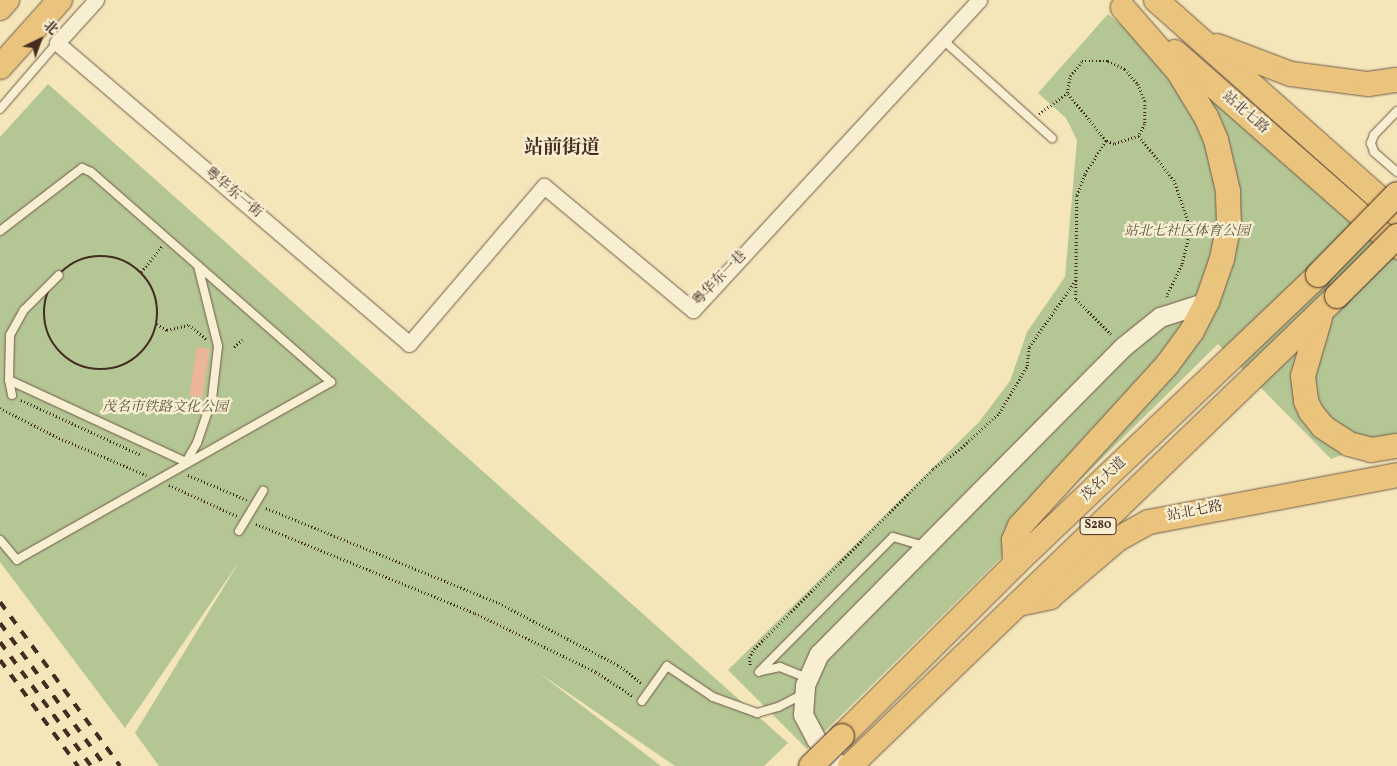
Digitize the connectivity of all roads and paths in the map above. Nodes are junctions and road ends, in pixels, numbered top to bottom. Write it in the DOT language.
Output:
graph roads {
  1 [pos="7,0"];
  2 [pos="60,0"];
  3 [pos="96,0"];
  4 [pos="979,0"];
  5 [pos="1156,0"];
  6 [pos="1119,4"];
  7 [pos="0,8"];
  8 [pos="1201,39"];
  9 [pos="943,40"];
  10 [pos="57,43"];
  11 [pos="0,67"];
  12 [pos="1397,80"];
  13 [pos="1067,93"];
  14 [pos="0,109"];
  15 [pos="1397,111"];
  16 [pos="1032,120"];
  17 [pos="1139,136"];
  18 [pos="1052,138"];
  19 [pos="1106,141"];
  20 [pos="1397,172"];
  21 [pos="1397,194"];
  22 [pos="1397,214"];
  23 [pos="0,232"];
  24 [pos="1397,236"];
  25 [pos="168,240"];
  26 [pos="1397,247"];
  27 [pos="198,266"];
  28 [pos="141,272"];
  29 [pos="59,275"];
  30 [pos="1076,280"];
  31 [pos="1208,302"];
  32 [pos="1330,303"];
  33 [pos="1174,310"];
  34 [pos="157,324"];
  35 [pos="242,340"];
  36 [pos="409,344"];
  37 [pos="218,346"];
  38 [pos="1124,346"];
  39 [pos="234,347"];
  40 [pos="0,352"];
  41 [pos="9,352"];
  42 [pos="9,380"];
  43 [pos="12,396"];
  44 [pos="0,408"];
  45 [pos="1397,446"];
  46 [pos="150,459"];
  47 [pos="187,462"];
  48 [pos="176,470"];
  49 [pos="1397,475"];
  50 [pos="158,480"];
  51 [pos="263,491"];
  52 [pos="256,504"];
  53 [pos="246,520"];
  54 [pos="239,532"];
  55 [pos="0,540"];
  56 [pos="926,547"];
  57 [pos="1015,564"];
  58 [pos="1018,604"];
  59 [pos="759,672"];
  60 [pos="806,685"];
  61 [pos="651,690"];
  62 [pos="642,701"];
  63 [pos="850,763"];
  64 [pos="811,766"];
  1 -- 7 [label="main road"];
  2 -- 11 [label="main road"];
  3 -- 10 [label="street"];
  4 -- 9 [label="street, 粤华东一巷"];
  5 -- 8 [label="main road, 站北七路"];
  6 -- 26 [label="main road, 站北七路"];
  6 -- 31 [label="main road"];
  8 -- 12 [label="main road"];
  8 -- 22 [label="main road, 站北七路"];
  9 -- 16 [label="lane"];
  9 -- 36 [label="street, 粤华东一巷"];
  10 -- 14 [label="lane"];
  10 -- 36 [label="street, 粤华东一街"];
  13 -- 16 [label="path"];
  13 -- 17 [label="path"];
  13 -- 19 [label="path"];
  15 -- 20 [label="lane"];
  16 -- 18 [label="lane"];
  17 -- 19 [label="path"];
  17 -- 33 [label="path"];
  19 -- 30 [label="path"];
  21 -- 57 [label="main road, 茂名大道 / S280, bridge"];
  23 -- 25 [label="lane"];
  24 -- 32 [label="main road, S280, bridge"];
  25 -- 27 [label="lane"];
  25 -- 28 [label="path"];
  27 -- 37 [label="lane"];
  27 -- 47 [label="lane"];
  28 -- 29 [label="path"];
  28 -- 34 [label="path"];
  29 -- 34 [label="path"];
  29 -- 41 [label="lane"];
  30 -- 38 [label="path"];
  30 -- 59 [label="path"];
  31 -- 33 [label="street"];
  31 -- 57 [label="main road"];
  32 -- 45 [label="main road"];
  32 -- 58 [label="main road, S280"];
  33 -- 38 [label="street"];
  34 -- 37 [label="path"];
  35 -- 39 [label="path"];
  37 -- 47 [label="lane"];
  38 -- 56 [label="street"];
  40 -- 41 [label="lane"];
  41 -- 42 [label="lane"];
  42 -- 43 [label="lane"];
  42 -- 47 [label="lane"];
  43 -- 46 [label="path"];
  44 -- 50 [label="path"];
  47 -- 48 [label="lane"];
  48 -- 50 [label="lane"];
  48 -- 52 [label="path"];
  49 -- 58 [label="main road, 站北七路"];
  50 -- 53 [label="path"];
  50 -- 55 [label="lane"];
  51 -- 52 [label="lane"];
  52 -- 53 [label="lane"];
  52 -- 61 [label="path"];
  53 -- 54 [label="lane"];
  53 -- 62 [label="path"];
  56 -- 59 [label="lane"];
  56 -- 60 [label="street"];
  57 -- 64 [label="main road, 茂名大道 / S280, bridge"];
  58 -- 63 [label="main road, S280"];
  59 -- 60 [label="lane"];
  60 -- 61 [label="lane"];
  60 -- 63 [label="street"];
  61 -- 62 [label="lane"];
}
